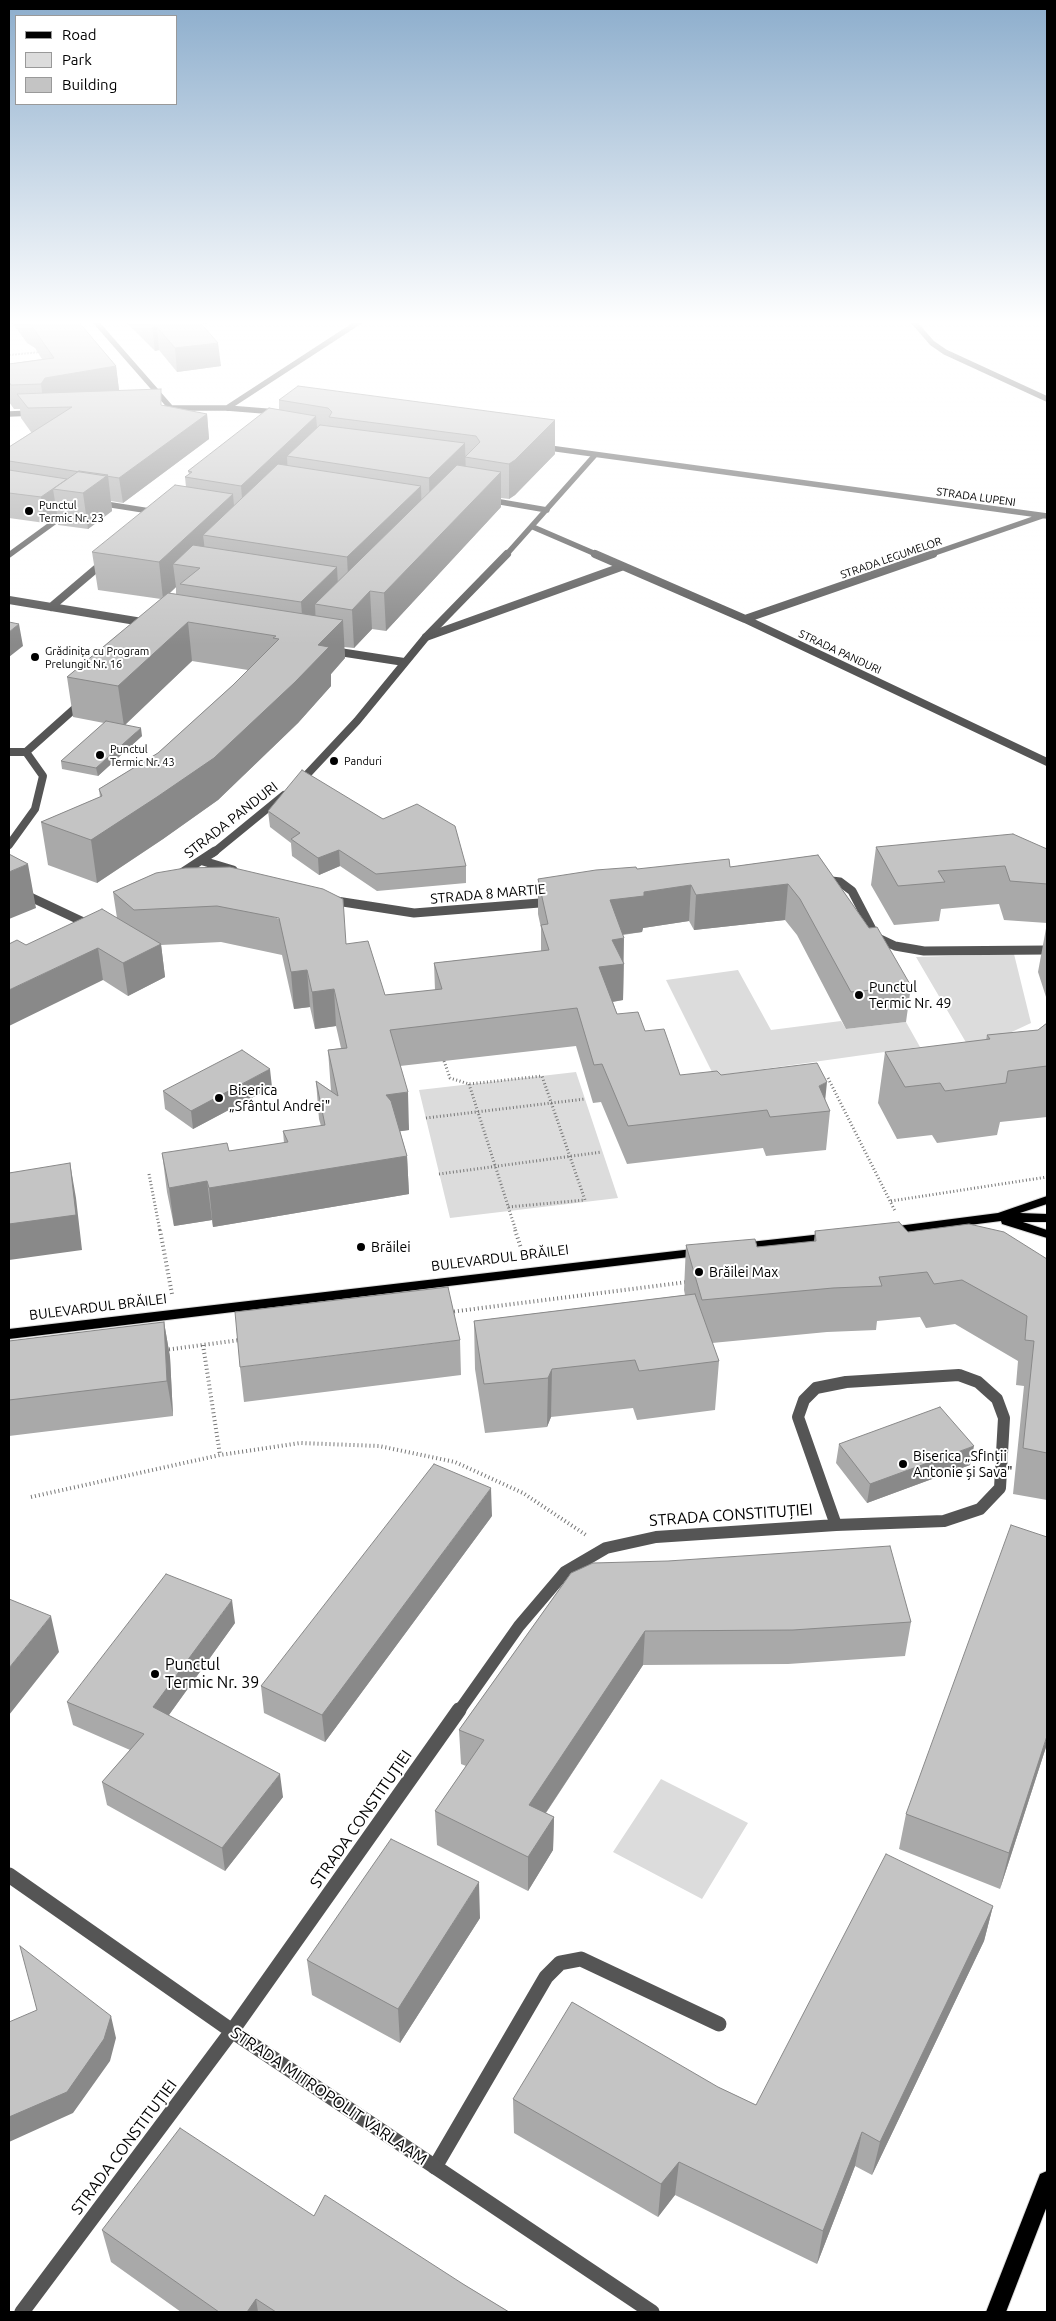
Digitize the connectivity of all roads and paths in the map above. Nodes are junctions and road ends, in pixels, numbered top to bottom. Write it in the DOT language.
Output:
graph roads {
  1 [pos="536,446"];
  2 [pos="595,454"];
  3 [pos="483,500"];
  4 [pos="92,502"];
  5 [pos="75,506"];
  6 [pos="547,510"];
  7 [pos="1046,516"];
  8 [pos="153,519"];
  9 [pos="533,527"];
  10 [pos="9,556"];
  11 [pos="109,557"];
  12 [pos="621,567"];
  13 [pos="9,600"];
  14 [pos="52,607"];
  15 [pos="154,616"];
  16 [pos="745,619"];
  17 [pos="147,622"];
  18 [pos="156,624"];
  19 [pos="426,637"];
  20 [pos="323,649"];
  21 [pos="404,662"];
  22 [pos="85,699"];
  23 [pos="9,752"];
  24 [pos="26,752"];
  25 [pos="1047,762"];
  26 [pos="9,845"];
  27 [pos="203,861"];
  28 [pos="239,872"];
  29 [pos="9,878"];
  30 [pos="814,880"];
  31 [pos="169,881"];
  32 [pos="321,898"];
  33 [pos="561,902"];
  34 [pos="101,921"];
  35 [pos="1047,950"];
  36 [pos="444,1061"];
  37 [pos="828,1078"];
  38 [pos="469,1084"];
  39 [pos="585,1099"];
  40 [pos="551,1104"];
  41 [pos="478,1113"];
  42 [pos="426,1118"];
  43 [pos="602,1152"];
  44 [pos="570,1157"];
  45 [pos="495,1166"];
  46 [pos="149,1174"];
  47 [pos="439,1174"];
  48 [pos="1047,1177"];
  49 [pos="1047,1200"];
  50 [pos="508,1207"];
  51 [pos="995,1217"];
  52 [pos="1047,1218"];
  53 [pos="872,1233"];
  54 [pos="1047,1234"];
  55 [pos="843,1236"];
  56 [pos="528,1271"];
  57 [pos="693,1281"];
  58 [pos="447,1312"];
  59 [pos="176,1314"];
  60 [pos="9,1334"];
  61 [pos="242,1339"];
  62 [pos="203,1345"];
  63 [pos="155,1351"];
  64 [pos="220,1455"];
  65 [pos="30,1497"];
  66 [pos="836,1525"];
  67 [pos="606,1548"];
  68 [pos="9,1875"];
  69 [pos="719,2024"];
  70 [pos="232,2031"];
  71 [pos="435,2167"];
  72 [pos="1047,2181"];
  73 [pos="22,2312"];
  74 [pos="652,2312"];
  75 [pos="996,2312"];
  1 -- 2 [label="street, STRADA LUPENI"];
  2 -- 6 [label="street, STRADA PANDURI"];
  2 -- 7 [label="street, STRADA LUPENI"];
  3 -- 6 [label="street"];
  4 -- 8 [label="street"];
  5 -- 10 [label="street"];
  6 -- 9 [label="street, STRADA PANDURI"];
  7 -- 16 [label="street, STRADA LEGUMELOR"];
  9 -- 12 [label="street, STRADA PANDURI"];
  9 -- 19 [label="street, STRADA PANDURI"];
  11 -- 14 [label="street"];
  12 -- 16 [label="street, STRADA PANDURI"];
  12 -- 19 [label="street, STRADA PANDURI"];
  13 -- 14 [label="street"];
  14 -- 17 [label="street"];
  15 -- 17 [label="street"];
  16 -- 25 [label="street, STRADA PANDURI"];
  17 -- 18 [label="street"];
  19 -- 21 [label="street, STRADA PANDURI"];
  20 -- 21 [label="street"];
  21 -- 27 [label="street, STRADA PANDURI"];
  22 -- 24 [label="street"];
  23 -- 24 [label="street"];
  24 -- 26 [label="street"];
  27 -- 28 [label="street"];
  27 -- 31 [label="street, STRADA PANDURI"];
  29 -- 34 [label="street"];
  30 -- 35 [label="street"];
  32 -- 33 [label="street, STRADA 8 MARTIE"];
  36 -- 38 [label="path"];
  37 -- 48 [label="path"];
  38 -- 40 [label="path"];
  38 -- 41 [label="path"];
  39 -- 40 [label="path"];
  40 -- 41 [label="path"];
  40 -- 44 [label="path"];
  41 -- 42 [label="path"];
  41 -- 45 [label="path"];
  43 -- 44 [label="path"];
  44 -- 45 [label="path"];
  44 -- 50 [label="path"];
  45 -- 47 [label="path"];
  45 -- 50 [label="path"];
  46 -- 59 [label="path"];
  49 -- 51 [label="main road"];
  50 -- 56 [label="path"];
  51 -- 52 [label="main road"];
  51 -- 53 [label="main road"];
  51 -- 54 [label="main road"];
  55 -- 56 [label="main road, BULEVARDUL BRĂILEI"];
  56 -- 59 [label="main road, BULEVARDUL BRĂILEI"];
  57 -- 58 [label="path"];
  59 -- 60 [label="main road, BULEVARDUL BRĂILEI"];
  61 -- 62 [label="path"];
  62 -- 63 [label="path"];
  62 -- 64 [label="path"];
  64 -- 65 [label="path"];
  64 -- 67 [label="path"];
  66 -- 66 [label="street, STRADA CONSTITUȚIEI"];
  66 -- 67 [label="street, STRADA CONSTITUȚIEI"];
  67 -- 70 [label="street, STRADA CONSTITUȚIEI"];
  68 -- 70 [label="street, STRADA MITROPOLIT VARLAAM"];
  69 -- 71 [label="street"];
  70 -- 71 [label="street, STRADA MITROPOLIT VARLAAM"];
  70 -- 73 [label="street, STRADA CONSTITUȚIEI"];
  71 -- 74 [label="street, STRADA MITROPOLIT VARLAAM"];
  72 -- 75 [label="main road"];
}
